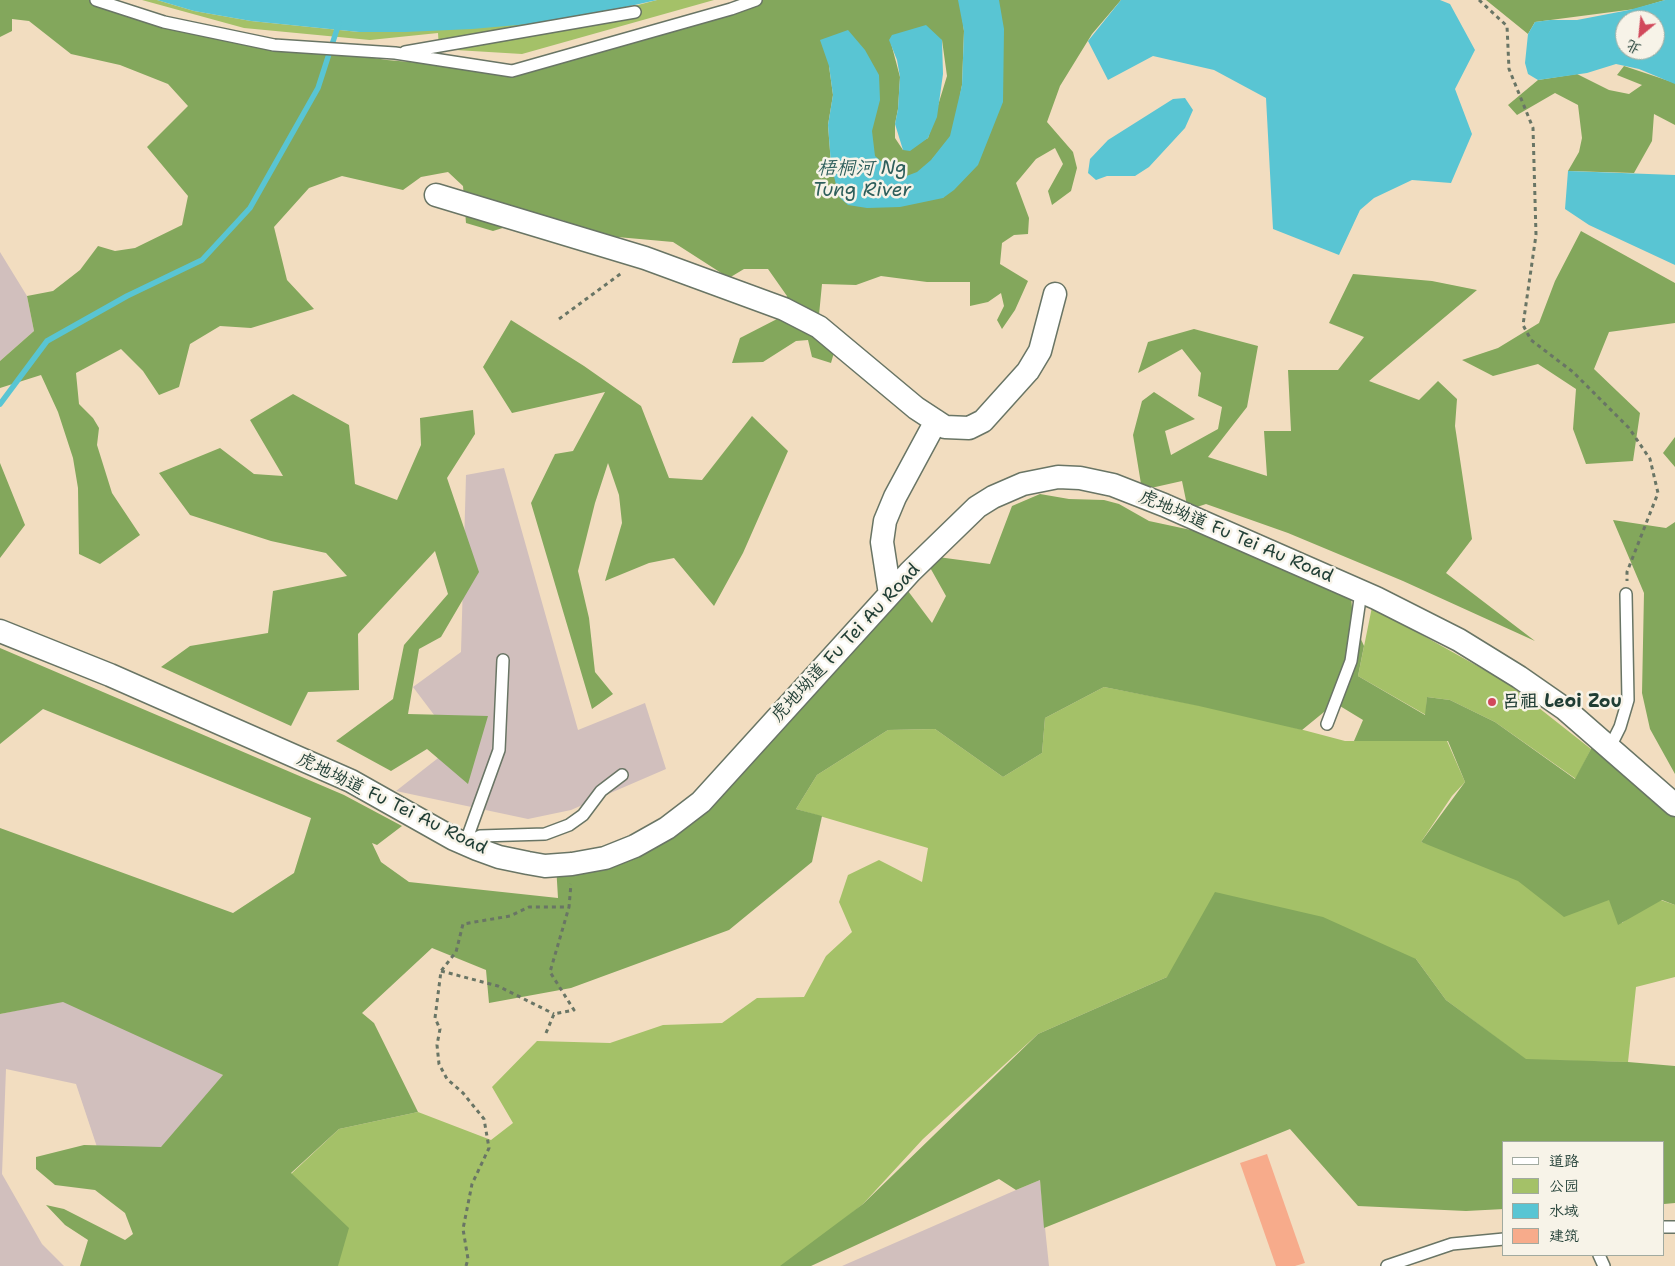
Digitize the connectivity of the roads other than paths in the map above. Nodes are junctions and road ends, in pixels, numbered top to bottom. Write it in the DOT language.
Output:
graph roads {
  1 [pos="96,0"];
  2 [pos="756,0"];
  3 [pos="635,12"];
  4 [pos="395,53"];
  5 [pos="436,195"];
  6 [pos="1056,294"];
  7 [pos="936,421"];
  8 [pos="1361,592"];
  9 [pos="890,594"];
  10 [pos="1626,594"];
  11 [pos="0,631"];
  12 [pos="503,660"];
  13 [pos="1327,724"];
  14 [pos="1610,748"];
  15 [pos="622,775"];
  16 [pos="1675,805"];
  17 [pos="465,844"];
  18 [pos="1502,1239"];
  19 [pos="1387,1266"];
  1 -- 4 [label="lane"];
  2 -- 4 [label="lane"];
  3 -- 4 [label="lane"];
  5 -- 7 [label="street"];
  6 -- 7 [label="street"];
  7 -- 9 [label="street"];
  8 -- 9 [label="street, 虎地坳道 Fu Tei Au Road"];
  8 -- 13 [label="lane"];
  8 -- 14 [label="street, 虎地坳道 Fu Tei Au Road"];
  9 -- 17 [label="street, 虎地坳道 Fu Tei Au Road"];
  10 -- 14 [label="lane"];
  11 -- 17 [label="street, 虎地坳道 Fu Tei Au Road"];
  12 -- 17 [label="lane"];
  14 -- 16 [label="street, 虎地坳道 Fu Tei Au Road"];
  15 -- 17 [label="lane"];
  18 -- 19 [label="lane"];
}
